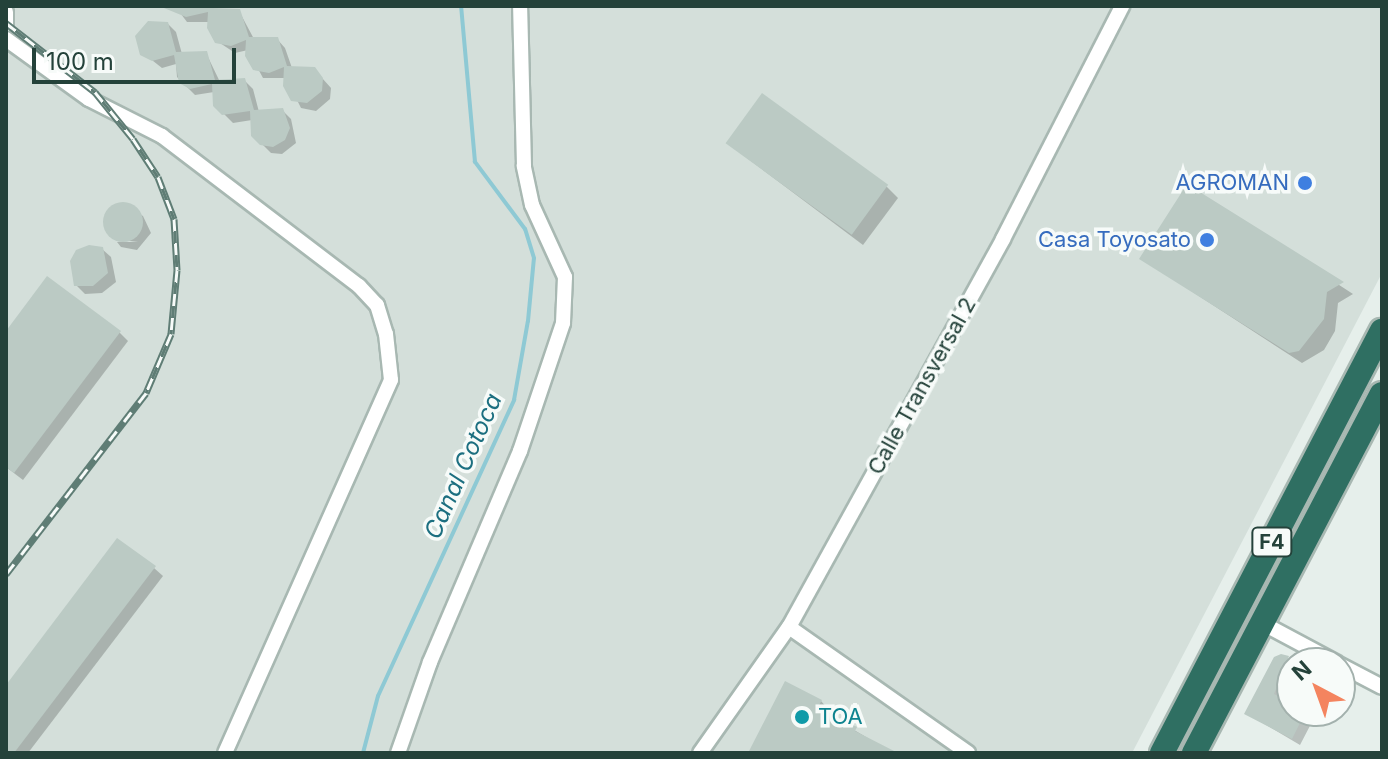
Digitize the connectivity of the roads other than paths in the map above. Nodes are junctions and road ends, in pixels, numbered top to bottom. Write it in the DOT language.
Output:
graph roads {
  1 [pos="520,6"];
  2 [pos="1122,6"];
  3 [pos="6,12"];
  4 [pos="6,24"];
  5 [pos="6,39"];
  6 [pos="1382,331"];
  7 [pos="1382,394"];
  8 [pos="1262,623"];
  9 [pos="789,627"];
  10 [pos="1306,647"];
  11 [pos="1356,673"];
  12 [pos="1382,687"];
  13 [pos="225,753"];
  14 [pos="398,753"];
  15 [pos="700,753"];
  16 [pos="968,753"];
  17 [pos="1162,753"];
  18 [pos="1194,753"];
  1 -- 14 [label="street"];
  2 -- 9 [label="street, Calle Transversal 2"];
  3 -- 4 [label="street"];
  5 -- 13 [label="street"];
  6 -- 17 [label="highway, F4"];
  7 -- 8 [label="highway, F4"];
  8 -- 10 [label="street"];
  8 -- 18 [label="highway, F4"];
  9 -- 15 [label="street, Calle Transversal 2"];
  9 -- 16 [label="street"];
  11 -- 12 [label="street"];
}
